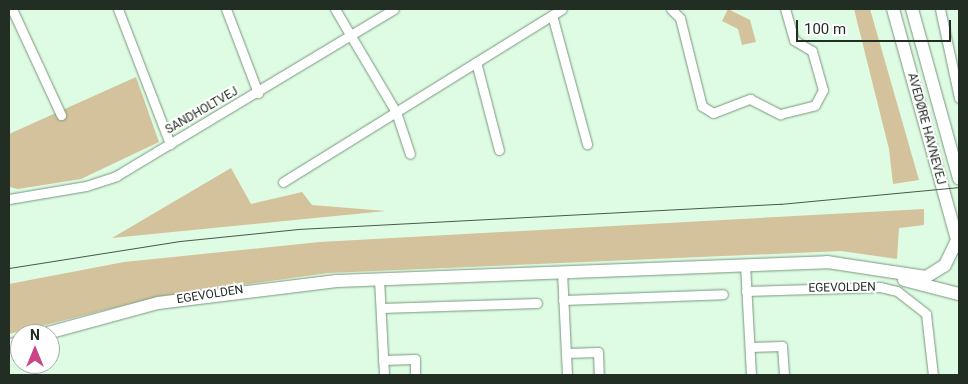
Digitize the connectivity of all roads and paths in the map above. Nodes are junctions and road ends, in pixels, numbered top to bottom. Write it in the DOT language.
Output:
graph roads {
  1 [pos="12,9"];
  2 [pos="118,9"];
  3 [pos="226,9"];
  4 [pos="336,9"];
  5 [pos="394,9"];
  6 [pos="562,9"];
  7 [pos="671,9"];
  8 [pos="785,9"];
  9 [pos="894,9"];
  10 [pos="912,9"];
  11 [pos="940,9"];
  12 [pos="552,15"];
  13 [pos="349,36"];
  14 [pos="476,62"];
  15 [pos="258,93"];
  16 [pos="959,98"];
  17 [pos="396,112"];
  18 [pos="61,115"];
  19 [pos="170,144"];
  20 [pos="587,144"];
  21 [pos="499,150"];
  22 [pos="410,154"];
  23 [pos="959,179"];
  24 [pos="283,182"];
  25 [pos="9,198"];
  26 [pos="958,245"];
  27 [pos="745,264"];
  28 [pos="884,270"];
  29 [pos="562,272"];
  30 [pos="379,279"];
  31 [pos="746,291"];
  32 [pos="723,294"];
  33 [pos="959,294"];
  34 [pos="563,300"];
  35 [pos="537,303"];
  36 [pos="381,308"];
  37 [pos="60,330"];
  38 [pos="750,347"];
  39 [pos="566,353"];
  40 [pos="384,360"];
  41 [pos="384,375"];
  42 [pos="415,375"];
  43 [pos="567,375"];
  44 [pos="599,375"];
  45 [pos="751,375"];
  46 [pos="784,375"];
  47 [pos="933,375"];
  1 -- 18 [label="street"];
  2 -- 19 [label="street"];
  3 -- 15 [label="street"];
  4 -- 13 [label="street"];
  5 -- 13 [label="street, SANDHOLTVEJ"];
  6 -- 12 [label="street"];
  7 -- 8 [label="street"];
  9 -- 26 [label="street, AVEDØRE HAVNEVEJ"];
  10 -- 23 [label="street, AVEDØRE HAVNEVEJ"];
  11 -- 16 [label="street"];
  12 -- 14 [label="street"];
  12 -- 20 [label="street"];
  13 -- 15 [label="street, SANDHOLTVEJ"];
  13 -- 17 [label="street"];
  14 -- 17 [label="street"];
  14 -- 21 [label="street"];
  15 -- 19 [label="street, SANDHOLTVEJ"];
  17 -- 22 [label="street"];
  17 -- 24 [label="street"];
  19 -- 25 [label="street, SANDHOLTVEJ"];
  26 -- 28 [label="street, EGEVOLDEN"];
  27 -- 28 [label="street, EGEVOLDEN"];
  27 -- 29 [label="street, EGEVOLDEN"];
  27 -- 31 [label="street"];
  28 -- 33 [label="street, EGEVOLDEN"];
  29 -- 30 [label="street, EGEVOLDEN"];
  29 -- 34 [label="street"];
  30 -- 36 [label="street"];
  30 -- 37 [label="street, EGEVOLDEN"];
  31 -- 38 [label="street"];
  31 -- 47 [label="street, EGEVOLDEN"];
  32 -- 34 [label="street"];
  34 -- 39 [label="street"];
  35 -- 36 [label="street"];
  36 -- 40 [label="street"];
  38 -- 45 [label="street"];
  38 -- 46 [label="street"];
  39 -- 43 [label="street"];
  39 -- 44 [label="street"];
  40 -- 41 [label="street"];
  40 -- 42 [label="street"];
}
